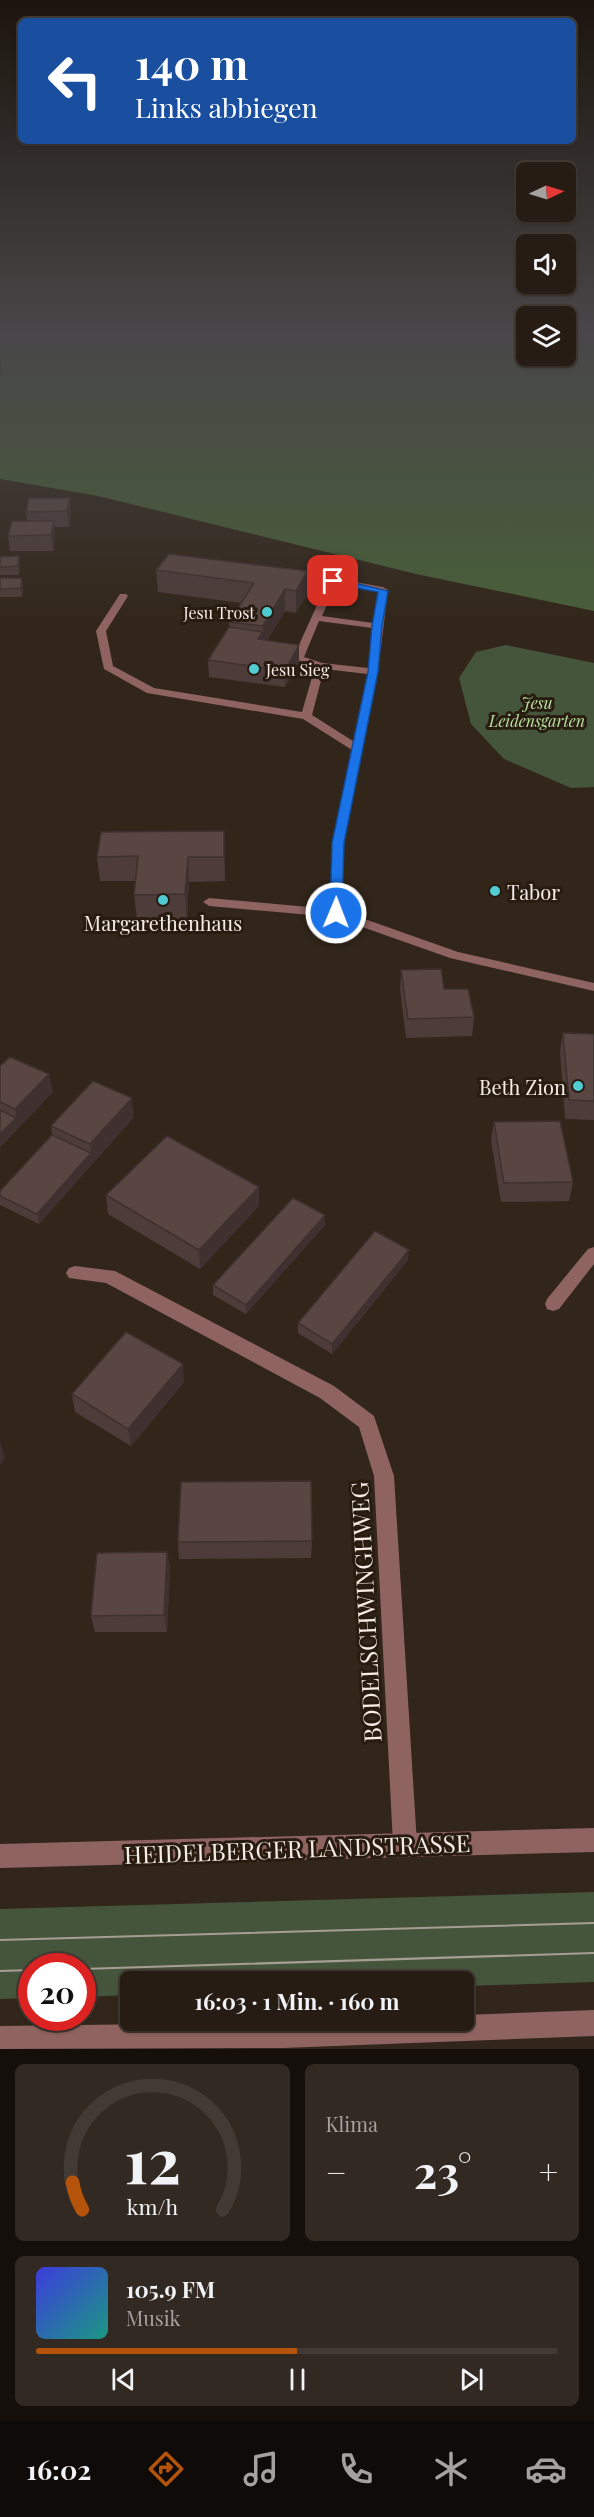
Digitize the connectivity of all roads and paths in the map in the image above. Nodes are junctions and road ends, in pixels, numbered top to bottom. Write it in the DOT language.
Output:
graph roads {
  1 [pos="123,596"];
  2 [pos="316,618"];
  3 [pos="377,626"];
  4 [pos="320,666"];
  5 [pos="373,672"];
  6 [pos="306,716"];
  7 [pos="358,749"];
  8 [pos="209,902"];
  9 [pos="336,913"];
  10 [pos="594,987"];
  11 [pos="594,1253"];
  12 [pos="75,1273"];
  13 [pos="553,1304"];
  14 [pos="594,1840"];
  15 [pos="405,1844"];
  16 [pos="0,1856"];
  17 [pos="594,2023"];
  18 [pos="0,2039"];
  19 [pos="283,2042"];
  1 -- 6 [label="lane"];
  2 -- 3 [label="lane"];
  2 -- 3 [label="lane"];
  2 -- 4 [label="lane"];
  3 -- 5 [label="lane"];
  4 -- 5 [label="lane"];
  4 -- 6 [label="lane"];
  5 -- 7 [label="lane"];
  6 -- 7 [label="lane"];
  7 -- 9 [label="lane"];
  8 -- 9 [label="lane"];
  9 -- 10 [label="lane"];
  11 -- 13 [label="lane"];
  12 -- 15 [label="street, BODELSCHWINGHWEG"];
  14 -- 15 [label="street, HEIDELBERGER LANDSTRASSE"];
  15 -- 16 [label="street, HEIDELBERGER LANDSTRASSE"];
  17 -- 19 [label="street"];
  18 -- 19 [label="street"];
}
